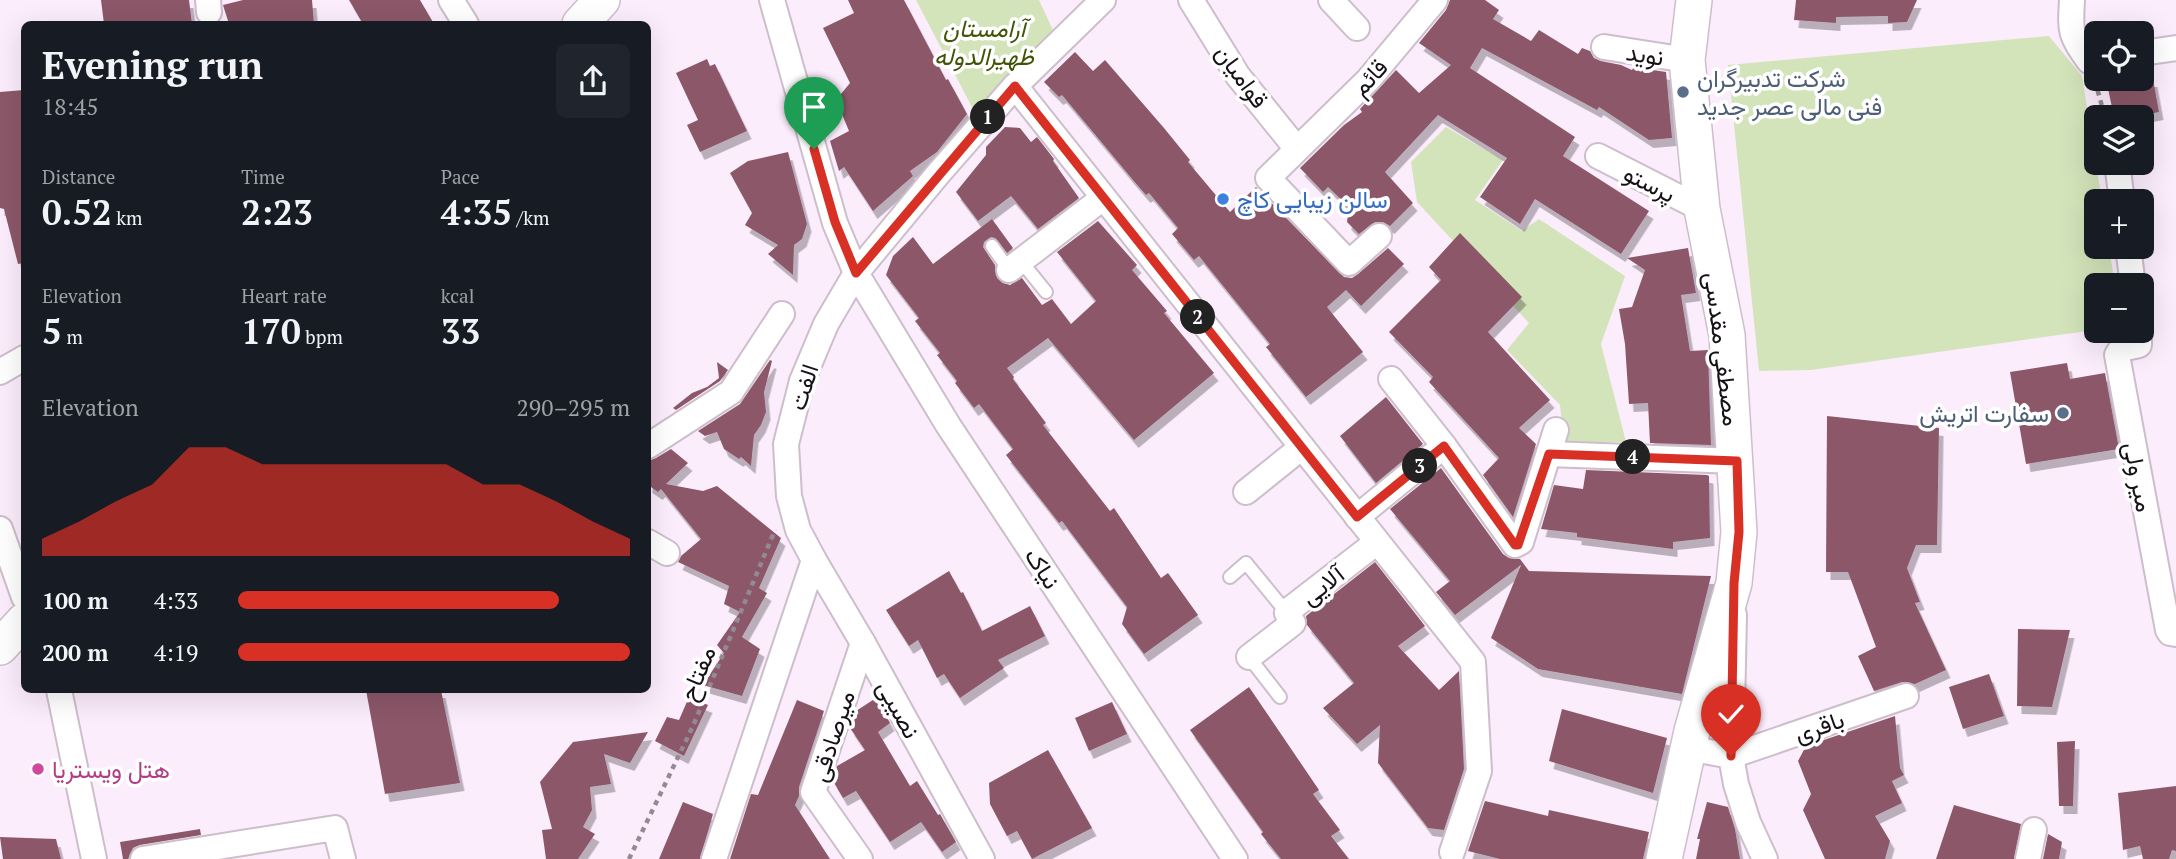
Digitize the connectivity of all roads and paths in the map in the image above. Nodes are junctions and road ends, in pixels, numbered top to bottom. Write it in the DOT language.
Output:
graph roads {
  1 [pos="451,0"];
  2 [pos="602,0"];
  3 [pos="772,0"];
  4 [pos="1103,0"];
  5 [pos="1191,0"];
  6 [pos="1331,0"];
  7 [pos="1434,0"];
  8 [pos="1694,0"];
  9 [pos="2072,0"];
  10 [pos="464,21"];
  11 [pos="583,21"];
  12 [pos="1357,28"];
  13 [pos="1604,47"];
  14 [pos="2176,48"];
  15 [pos="2084,49"];
  16 [pos="2154,51"];
  17 [pos="1687,60"];
  18 [pos="1015,86"];
  19 [pos="1297,149"];
  20 [pos="1598,156"];
  21 [pos="1103,198"];
  22 [pos="1702,209"];
  23 [pos="1378,236"];
  24 [pos="992,246"];
  25 [pos="1015,266"];
  26 [pos="856,273"];
  27 [pos="1046,292"];
  28 [pos="782,314"];
  29 [pos="2140,343"];
  30 [pos="21,360"];
  31 [pos="0,372"];
  32 [pos="1391,379"];
  33 [pos="1556,430"];
  34 [pos="651,444"];
  35 [pos="1444,446"];
  36 [pos="1302,447"];
  37 [pos="1549,454"];
  38 [pos="1737,461"];
  39 [pos="1246,492"];
  40 [pos="789,496"];
  41 [pos="1357,517"];
  42 [pos="0,529"];
  43 [pos="1377,542"];
  44 [pos="814,560"];
  45 [pos="1230,577"];
  46 [pos="1734,583"];
  47 [pos="21,588"];
  48 [pos="1287,614"];
  49 [pos="21,624"];
  50 [pos="2176,634"];
  51 [pos="863,643"];
  52 [pos="0,647"];
  53 [pos="1250,657"];
  54 [pos="60,693"];
  55 [pos="1906,696"];
  56 [pos="1280,697"];
  57 [pos="1688,748"];
  58 [pos="1731,756"];
  59 [pos="2034,830"];
  60 [pos="1451,852"];
  61 [pos="94,859"];
  62 [pos="143,859"];
  63 [pos="343,859"];
  64 [pos="629,859"];
  65 [pos="714,859"];
  66 [pos="860,859"];
  67 [pos="982,859"];
  68 [pos="1235,859"];
  69 [pos="1664,859"];
  70 [pos="1765,859"];
  71 [pos="2028,859"];
  1 -- 10 [label="street"];
  2 -- 11 [label="main road"];
  3 -- 26 [label="street, نیاک"];
  4 -- 18 [label="street, الفت"];
  5 -- 19 [label="street, قوامیان"];
  6 -- 12 [label="street"];
  7 -- 19 [label="street, قائم"];
  8 -- 17 [label="main road, مصطفی مقدسی"];
  9 -- 15 [label="street"];
  13 -- 17 [label="street, نوید"];
  14 -- 16 [label="street"];
  17 -- 22 [label="main road, مصطفی مقدسی"];
  18 -- 21 [label="street"];
  18 -- 26 [label="street, الفت"];
  19 -- 23 [label="street, قائم"];
  20 -- 22 [label="street, پرستو"];
  21 -- 25 [label="street"];
  21 -- 36 [label="street"];
  22 -- 38 [label="main road, مصطفی مقدسی"];
  24 -- 25 [label="lane"];
  25 -- 27 [label="lane"];
  26 -- 40 [label="street, الفت"];
  26 -- 68 [label="street, نیاک"];
  28 -- 34 [label="street"];
  29 -- 50 [label="street, میر ولی"];
  30 -- 31 [label="street"];
  32 -- 35 [label="street"];
  33 -- 37 [label="street"];
  35 -- 37 [label="street"];
  35 -- 41 [label="street"];
  36 -- 39 [label="street"];
  36 -- 41 [label="street"];
  37 -- 38 [label="street"];
  38 -- 46 [label="main road, مصطفی مقدسی"];
  40 -- 44 [label="street, الفت"];
  40 -- 64 [label="path, مفتاح"];
  41 -- 43 [label="street"];
  42 -- 47 [label="street"];
  43 -- 48 [label="street, آلایی"];
  43 -- 60 [label="street"];
  44 -- 51 [label="street, نصیبی"];
  44 -- 65 [label="street"];
  45 -- 48 [label="lane"];
  46 -- 57 [label="main road, مصطفی مقدسی"];
  46 -- 58 [label="street"];
  48 -- 53 [label="street, آلایی"];
  49 -- 52 [label="main road"];
  51 -- 66 [label="street, میرصادقی"];
  51 -- 67 [label="street, نصیبی"];
  53 -- 56 [label="lane"];
  54 -- 61 [label="street"];
  55 -- 58 [label="street, باقری"];
  57 -- 58 [label="street"];
  57 -- 69 [label="main road, مصطفی مقدسی"];
  58 -- 70 [label="street"];
  59 -- 71 [label="street"];
  62 -- 63 [label="street"];
}
